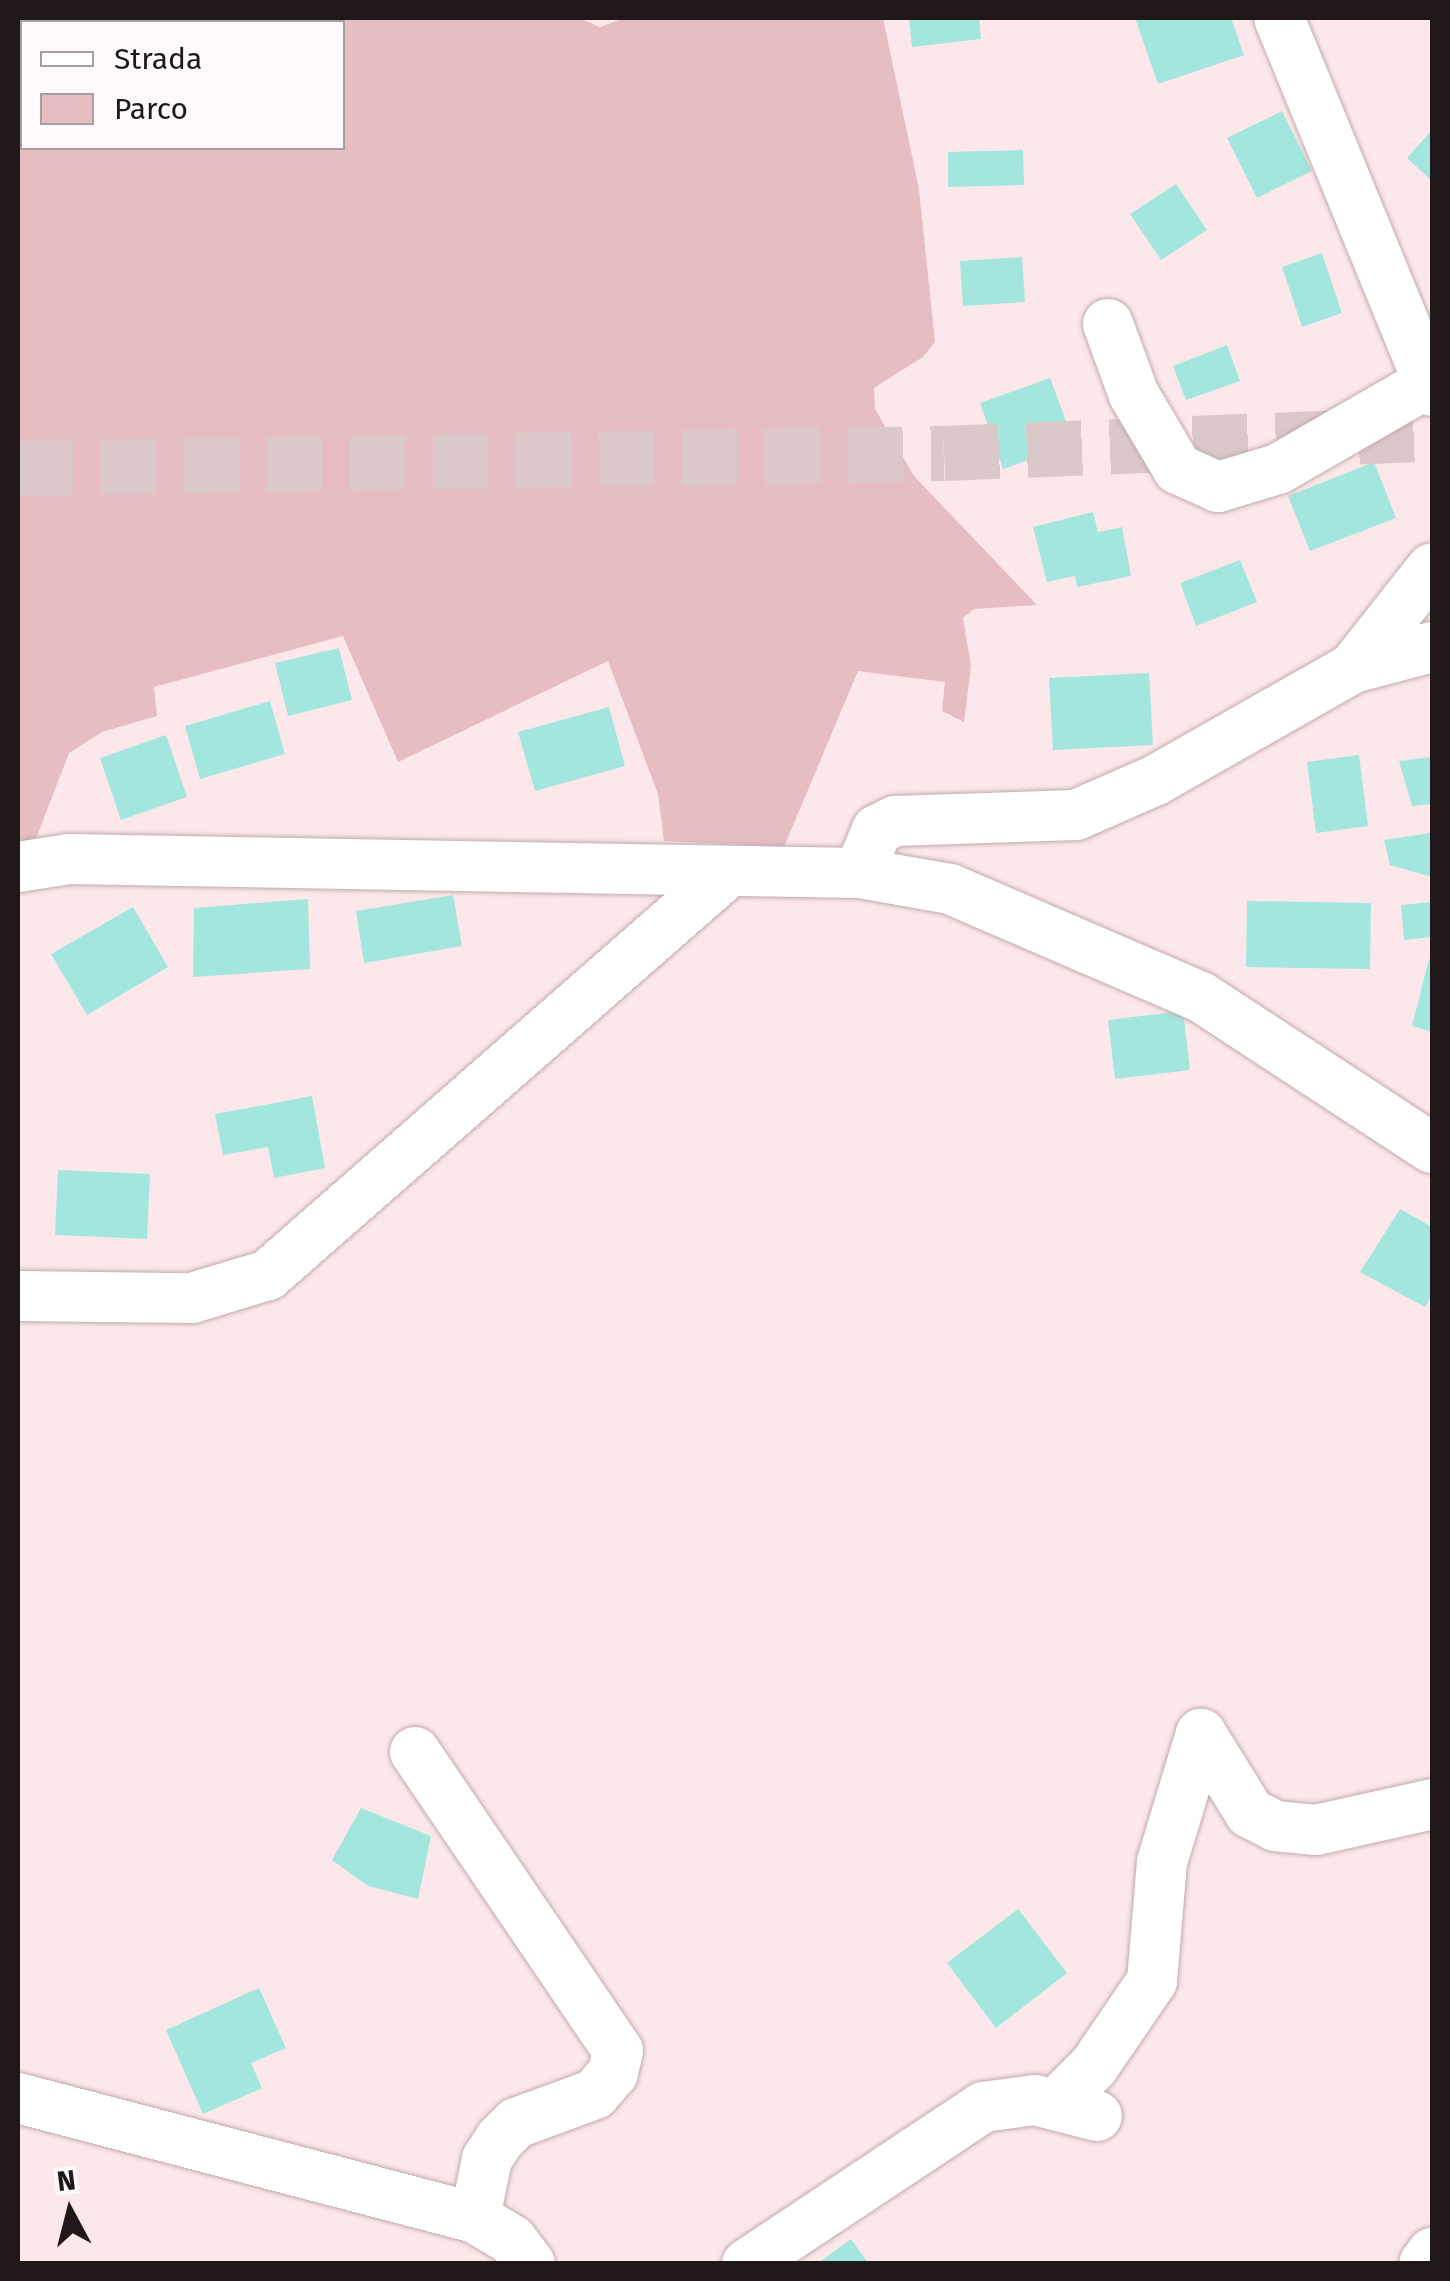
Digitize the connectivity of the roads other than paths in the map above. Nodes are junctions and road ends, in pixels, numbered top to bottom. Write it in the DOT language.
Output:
graph roads {
  1 [pos="1280,18"];
  2 [pos="1108,324"];
  3 [pos="1431,387"];
  4 [pos="1432,568"];
  5 [pos="1432,647"];
  6 [pos="1353,668"];
  7 [pos="18,867"];
  8 [pos="726,874"];
  9 [pos="859,874"];
  10 [pos="1432,1148"];
  11 [pos="18,1296"];
  12 [pos="415,1752"];
  13 [pos="1432,1804"];
  14 [pos="18,2098"];
  15 [pos="475,2218"];
  16 [pos="1432,2253"];
  17 [pos="530,2264"];
  18 [pos="747,2264"];
  19 [pos="1424,2264"];
  1 -- 3 [label="street"];
  2 -- 3 [label="street"];
  4 -- 6 [label="street"];
  5 -- 6 [label="street"];
  6 -- 9 [label="street"];
  7 -- 8 [label="street"];
  8 -- 9 [label="street"];
  8 -- 11 [label="street"];
  9 -- 10 [label="street"];
  12 -- 15 [label="street"];
  13 -- 18 [label="street"];
  14 -- 15 [label="street"];
  15 -- 17 [label="street"];
  16 -- 19 [label="street"];
}
